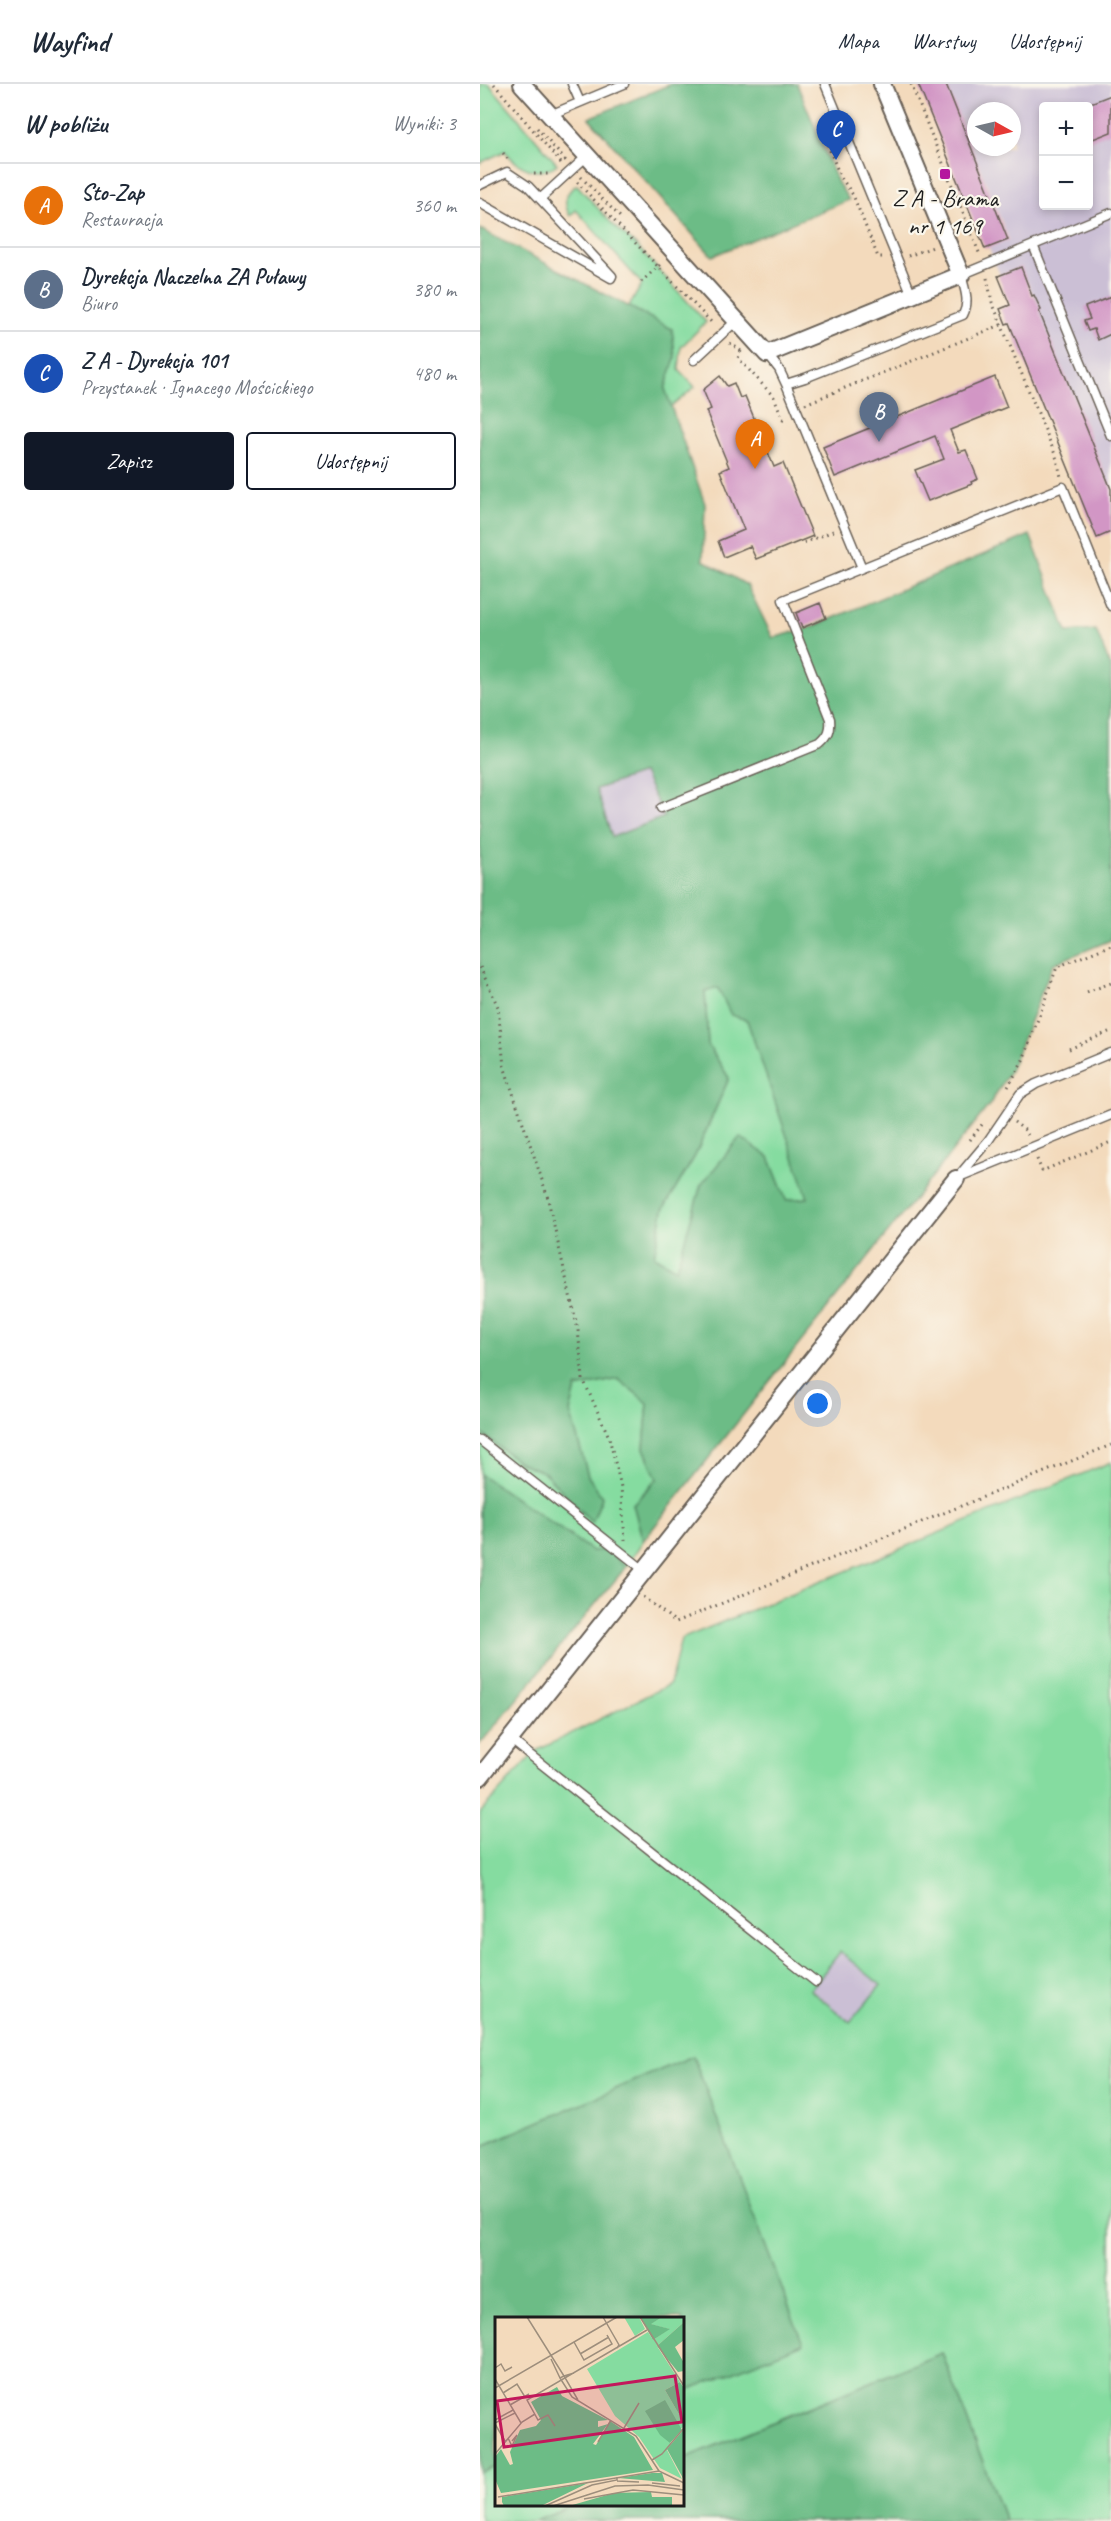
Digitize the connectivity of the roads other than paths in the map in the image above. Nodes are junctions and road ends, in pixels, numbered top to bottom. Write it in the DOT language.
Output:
graph roads {
  1 [pos="522,84"];
  2 [pos="572,84"];
  3 [pos="624,84"];
  4 [pos="825,84"];
  5 [pos="882,84"];
  6 [pos="580,102"];
  7 [pos="550,115"];
  8 [pos="587,156"];
  9 [pos="480,185"];
  10 [pos="540,199"];
  11 [pos="480,203"];
  12 [pos="1111,213"];
  13 [pos="1033,245"];
  14 [pos="960,275"];
  15 [pos="912,295"];
  16 [pos="729,328"];
  17 [pos="767,354"];
  18 [pos="694,360"];
  19 [pos="786,384"];
  20 [pos="1111,436"];
  21 [pos="862,568"];
  22 [pos="1111,606"];
  23 [pos="660,808"];
  24 [pos="1111,1053"];
  25 [pos="1111,1115"];
  26 [pos="956,1179"];
  27 [pos="480,1440"];
  28 [pos="647,1567"];
  29 [pos="510,1740"];
  30 [pos="480,1777"];
  31 [pos="816,1982"];
  1 -- 7 [label="street"];
  2 -- 6 [label="lane"];
  3 -- 6 [label="lane"];
  4 -- 15 [label="lane"];
  5 -- 14 [label="street"];
  6 -- 7 [label="lane"];
  7 -- 8 [label="street"];
  8 -- 10 [label="lane"];
  8 -- 16 [label="street"];
  9 -- 10 [label="lane"];
  10 -- 11 [label="lane"];
  12 -- 13 [label="lane"];
  13 -- 14 [label="lane"];
  13 -- 20 [label="lane"];
  14 -- 15 [label="street"];
  14 -- 19 [label="lane"];
  15 -- 17 [label="street"];
  16 -- 17 [label="street"];
  16 -- 18 [label="lane"];
  17 -- 19 [label="lane"];
  19 -- 21 [label="lane"];
  21 -- 22 [label="lane"];
  21 -- 23 [label="lane"];
  24 -- 26 [label="lane"];
  25 -- 26 [label="lane"];
  26 -- 28 [label="street"];
  27 -- 28 [label="lane"];
  28 -- 29 [label="street"];
  29 -- 30 [label="street"];
  29 -- 31 [label="lane"];
}
